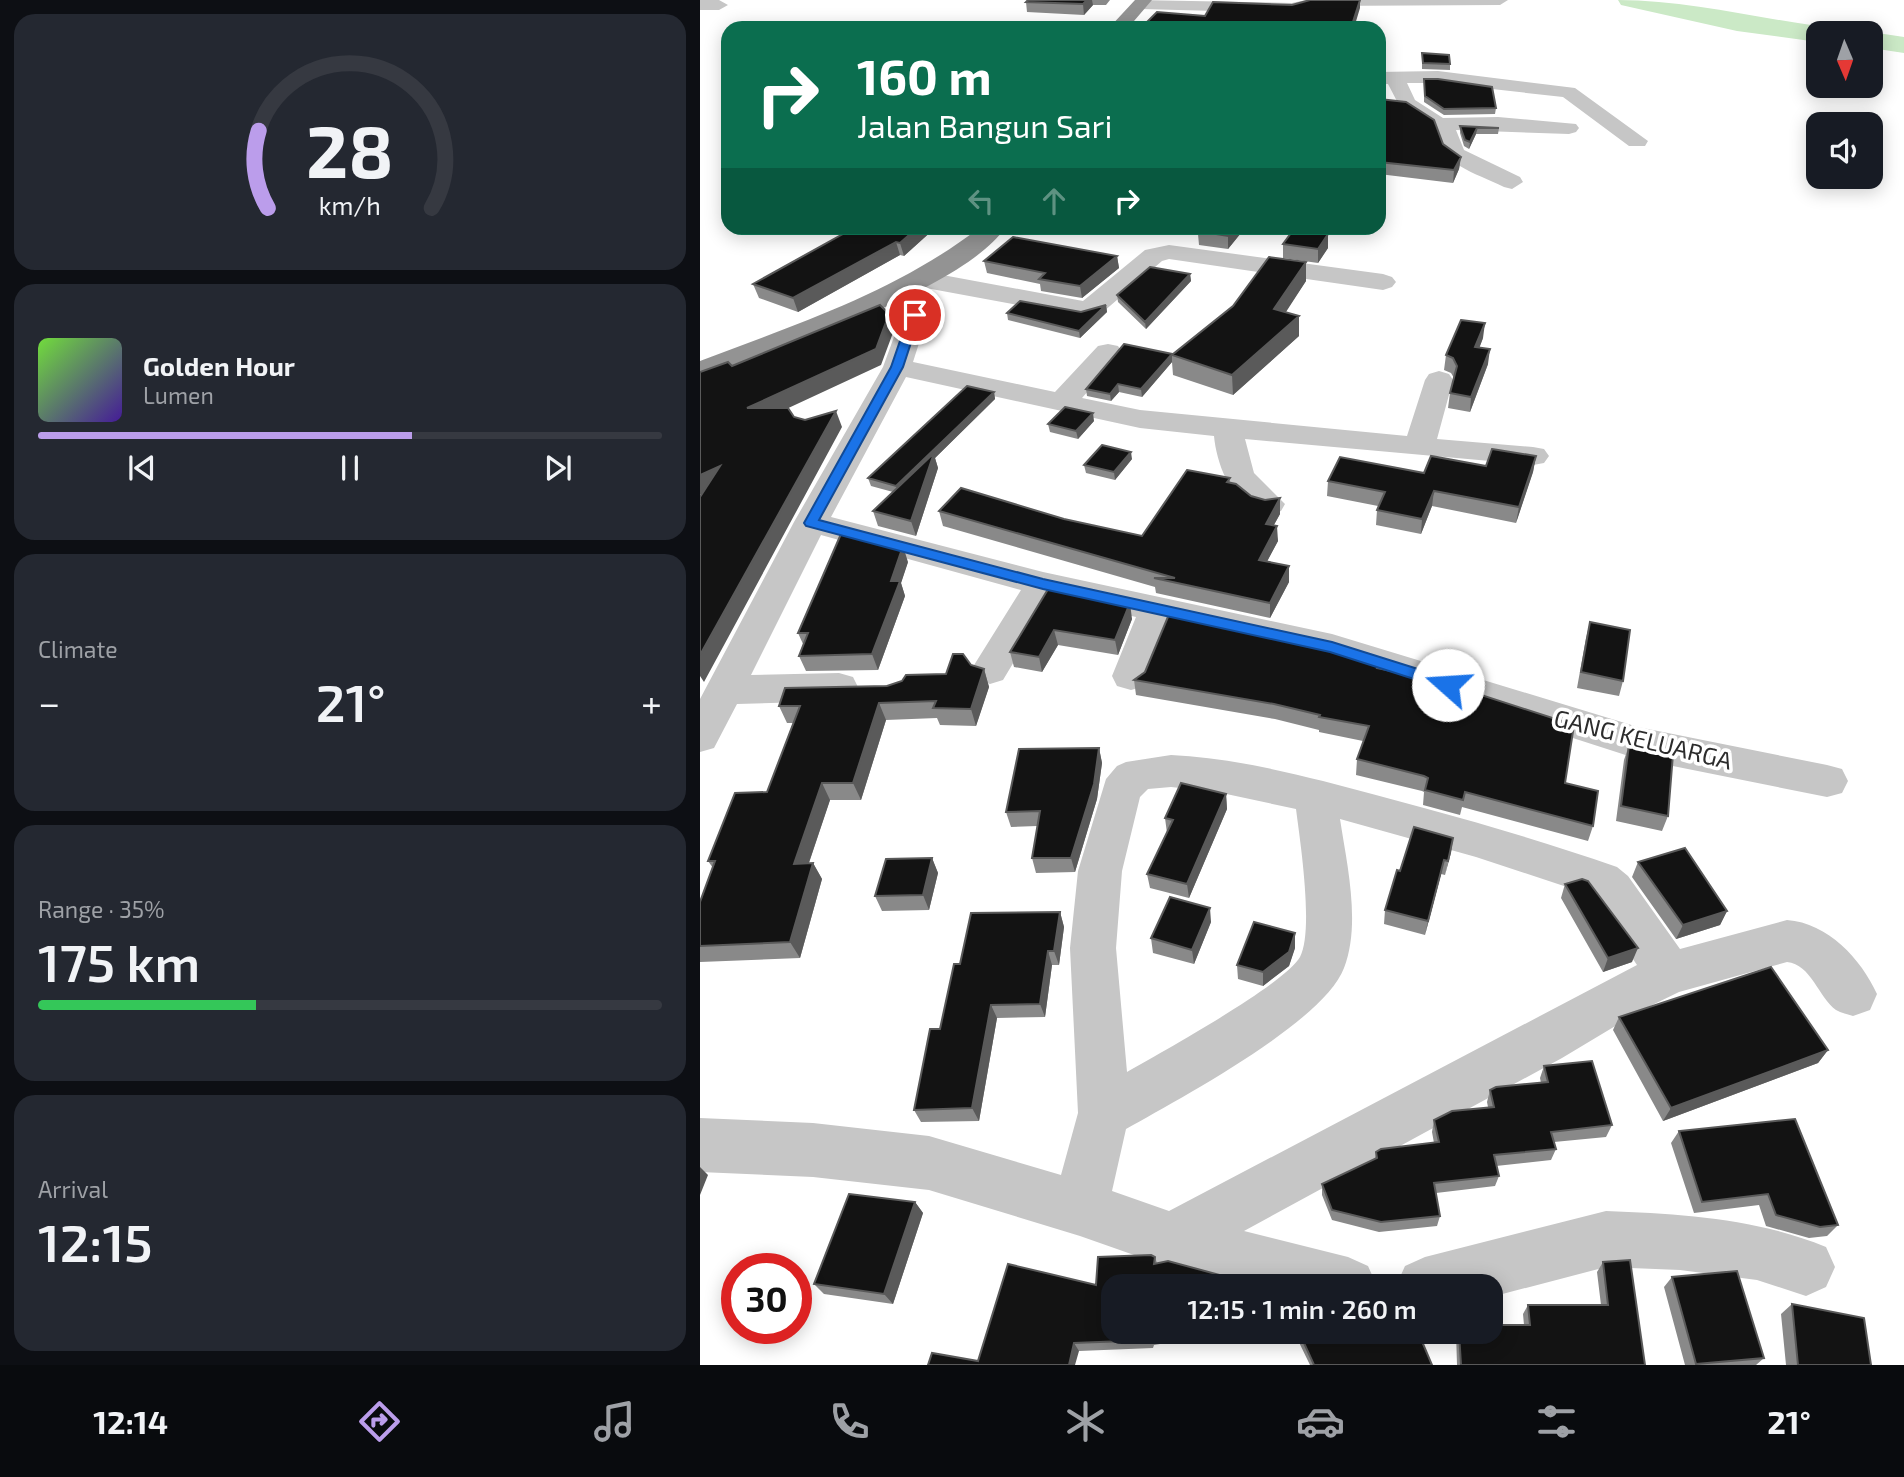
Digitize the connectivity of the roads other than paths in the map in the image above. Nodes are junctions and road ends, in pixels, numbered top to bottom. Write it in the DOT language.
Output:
graph roads {
  1 [pos="1315,0"];
  2 [pos="1500,0"];
  3 [pos="1142,2"];
  4 [pos="1232,4"];
  5 [pos="700,5"];
  6 [pos="719,5"];
  7 [pos="1124,21"];
  8 [pos="1388,78"];
  9 [pos="1407,103"];
  10 [pos="1386,107"];
  11 [pos="1440,124"];
  12 [pos="1569,128"];
  13 [pos="1637,141"];
  14 [pos="1511,182"];
  15 [pos="984,235"];
  16 [pos="917,280"];
  17 [pos="1383,282"];
  18 [pos="1108,352"];
  19 [pos="897,367"];
  20 [pos="700,371"];
  21 [pos="1439,380"];
  22 [pos="1062,402"];
  23 [pos="874,410"];
  24 [pos="841,415"];
  25 [pos="1228,430"];
  26 [pos="1351,442"];
  27 [pos="1419,447"];
  28 [pos="1534,456"];
  29 [pos="1366,474"];
  30 [pos="1269,504"];
  31 [pos="811,523"];
  32 [pos="1043,584"];
  33 [pos="1157,610"];
  34 [pos="990,670"];
  35 [pos="1131,676"];
  36 [pos="881,687"];
  37 [pos="725,690"];
  38 [pos="700,737"];
  39 [pos="1827,780"];
  40 [pos="1316,796"];
  41 [pos="1670,974"];
  42 [pos="1853,994"];
  43 [pos="1104,1114"];
  44 [pos="700,1145"];
  45 [pos="1080,1208"];
  46 [pos="1171,1240"];
  47 [pos="1806,1267"];
  48 [pos="1302,1274"];
  49 [pos="1472,1274"];
  1 -- 2 [label="street"];
  1 -- 4 [label="street"];
  3 -- 4 [label="street"];
  3 -- 7 [label="highway"];
  5 -- 6 [label="street"];
  8 -- 9 [label="street"];
  8 -- 13 [label="street"];
  9 -- 10 [label="street"];
  9 -- 11 [label="street"];
  11 -- 12 [label="street"];
  11 -- 14 [label="street"];
  15 -- 16 [label="highway"];
  16 -- 17 [label="street"];
  16 -- 19 [label="street"];
  16 -- 20 [label="highway"];
  18 -- 22 [label="street"];
  19 -- 22 [label="street"];
  19 -- 23 [label="street"];
  21 -- 27 [label="street"];
  22 -- 25 [label="street"];
  23 -- 24 [label="street"];
  23 -- 31 [label="street"];
  25 -- 26 [label="street"];
  25 -- 30 [label="street"];
  26 -- 27 [label="street"];
  26 -- 29 [label="street"];
  27 -- 28 [label="street"];
  31 -- 32 [label="street, GANG KELUARGA"];
  31 -- 37 [label="street"];
  32 -- 33 [label="street, GANG KELUARGA"];
  32 -- 34 [label="street"];
  33 -- 35 [label="street"];
  33 -- 39 [label="street, GANG KELUARGA"];
  36 -- 37 [label="street"];
  37 -- 38 [label="street"];
  40 -- 41 [label="street"];
  40 -- 43 [label="street"];
  40 -- 43 [label="street"];
  41 -- 42 [label="street"];
  41 -- 46 [label="street"];
  43 -- 45 [label="street"];
  44 -- 45 [label="street"];
  45 -- 46 [label="street"];
  46 -- 48 [label="street"];
  47 -- 49 [label="street"];
}
